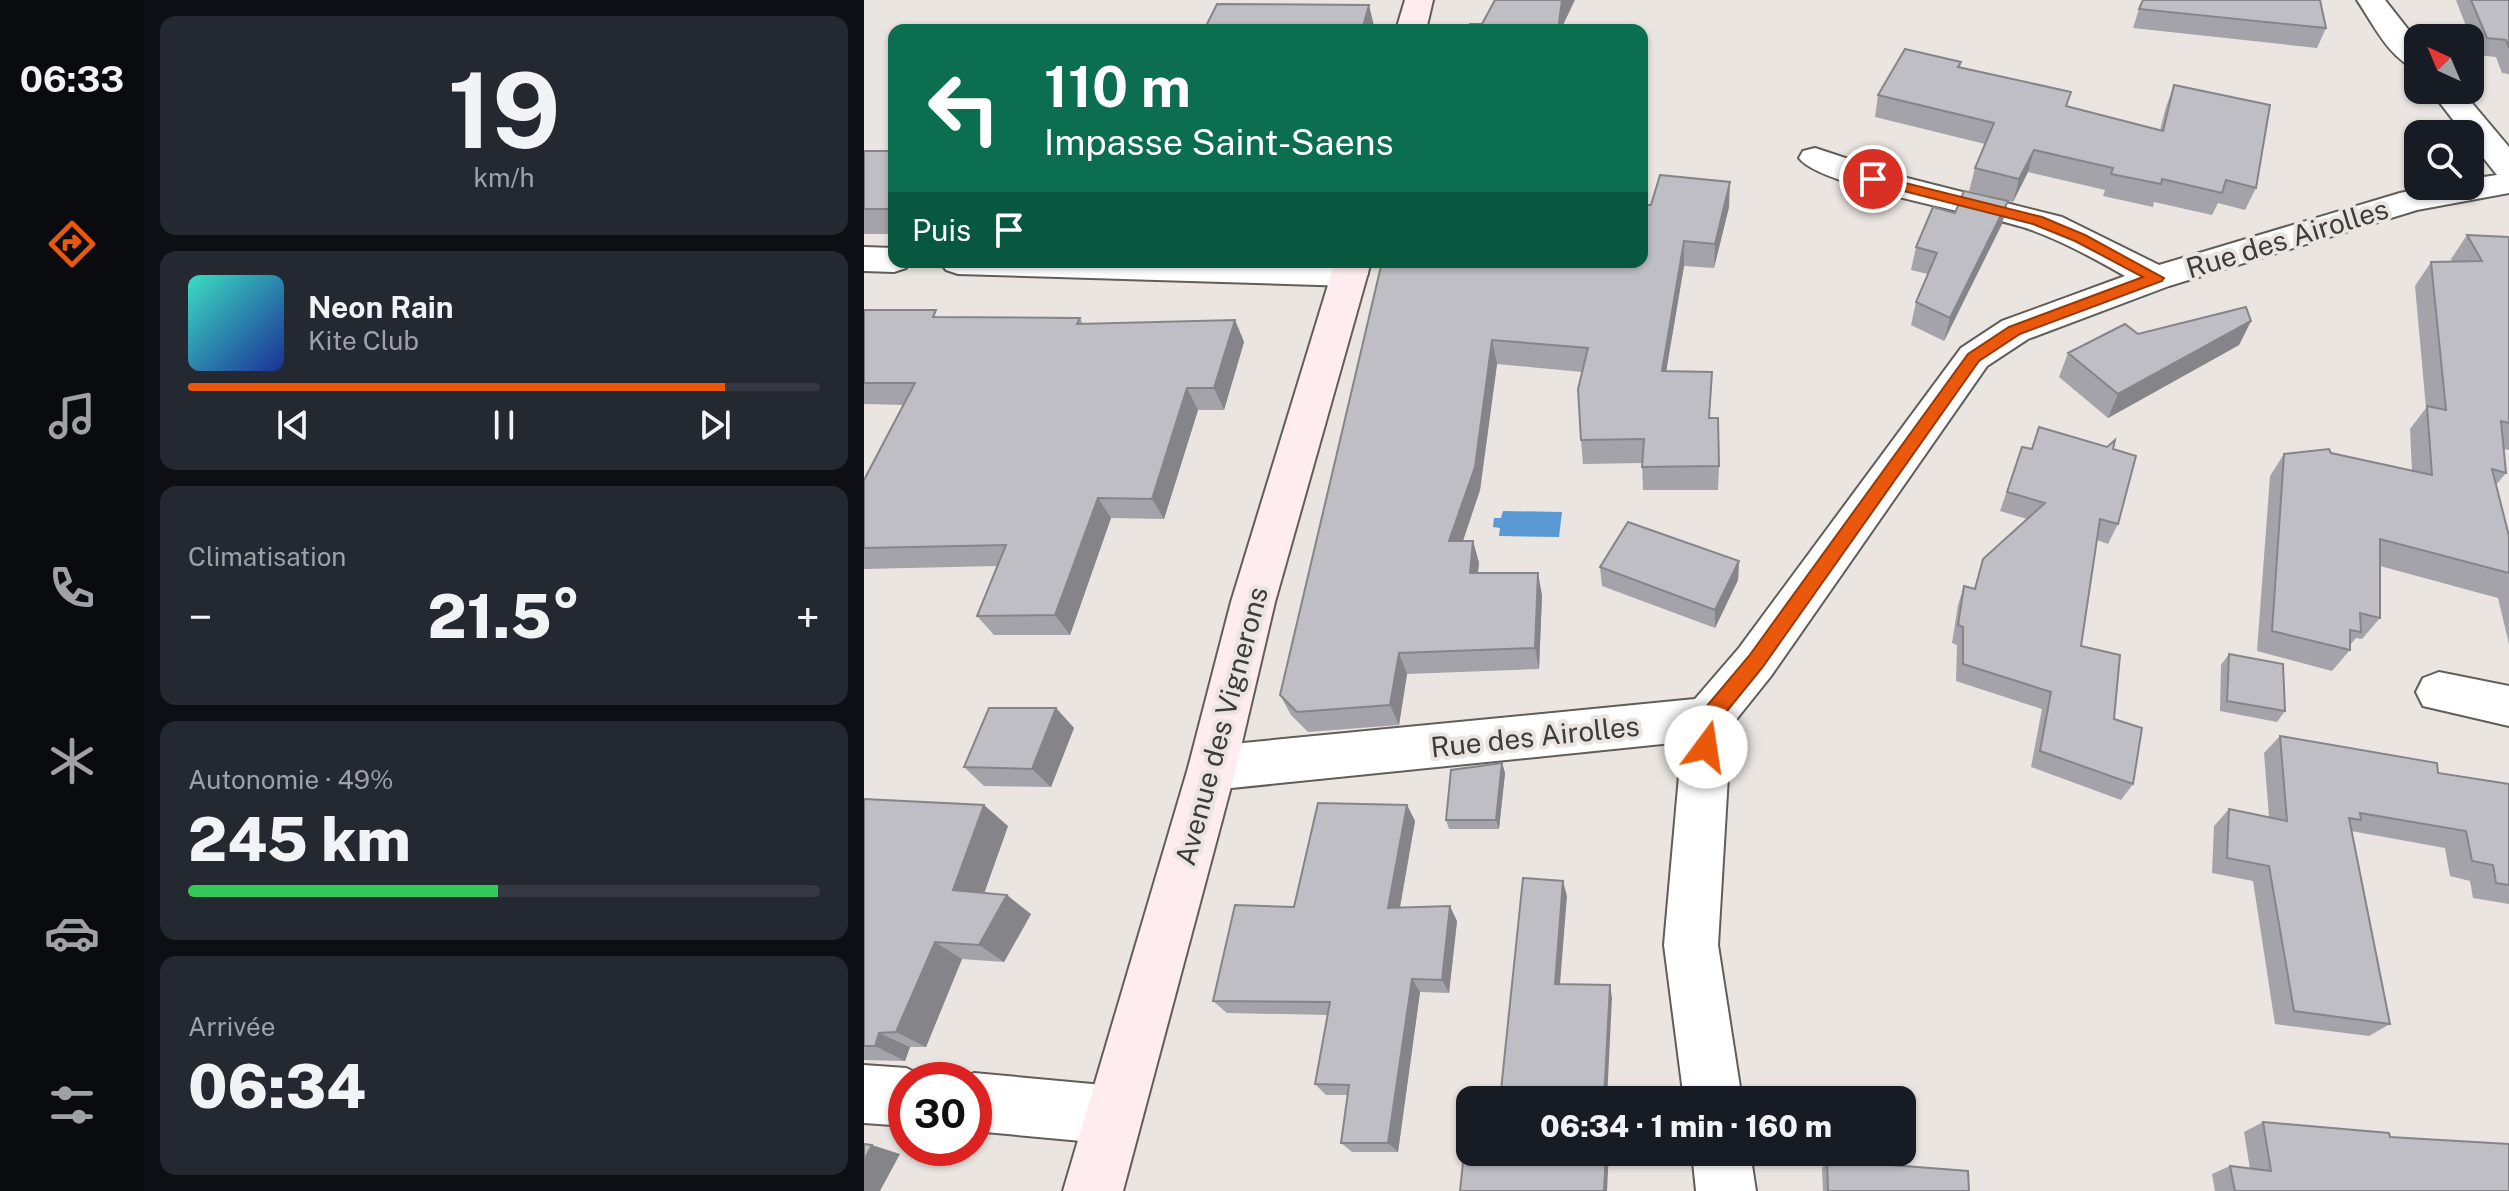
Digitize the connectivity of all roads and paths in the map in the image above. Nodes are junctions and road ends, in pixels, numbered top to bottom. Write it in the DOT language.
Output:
graph roads {
  1 [pos="1419,0"];
  2 [pos="2371,0"];
  3 [pos="1413,24"];
  4 [pos="2404,45"];
  5 [pos="2456,104"];
  6 [pos="1815,158"];
  7 [pos="2509,168"];
  8 [pos="2509,183"];
  9 [pos="864,259"];
  10 [pos="888,260"];
  11 [pos="1352,268"];
  12 [pos="2156,278"];
  13 [pos="2439,692"];
  14 [pos="2509,706"];
  15 [pos="1708,719"];
  16 [pos="1212,768"];
  17 [pos="1711,1086"];
  18 [pos="864,1094"];
  19 [pos="888,1096"];
  20 [pos="992,1104"];
  21 [pos="1114,1115"];
  22 [pos="1723,1166"];
  23 [pos="1093,1191"];
  24 [pos="1726,1191"];
  1 -- 3 [label="main road"];
  2 -- 4 [label="street"];
  5 -- 7 [label="street"];
  6 -- 12 [label="street"];
  8 -- 12 [label="street, Rue des Airolles"];
  9 -- 10 [label="street"];
  11 -- 16 [label="main road, Avenue des Vignerons"];
  12 -- 15 [label="street, Rue des Airolles"];
  13 -- 14 [label="street"];
  15 -- 16 [label="street, Rue des Airolles"];
  15 -- 17 [label="street"];
  16 -- 21 [label="main road, Avenue des Vignerons"];
  18 -- 19 [label="street"];
  20 -- 21 [label="street"];
  21 -- 23 [label="main road, Avenue des Vignerons"];
  22 -- 24 [label="street"];
}
